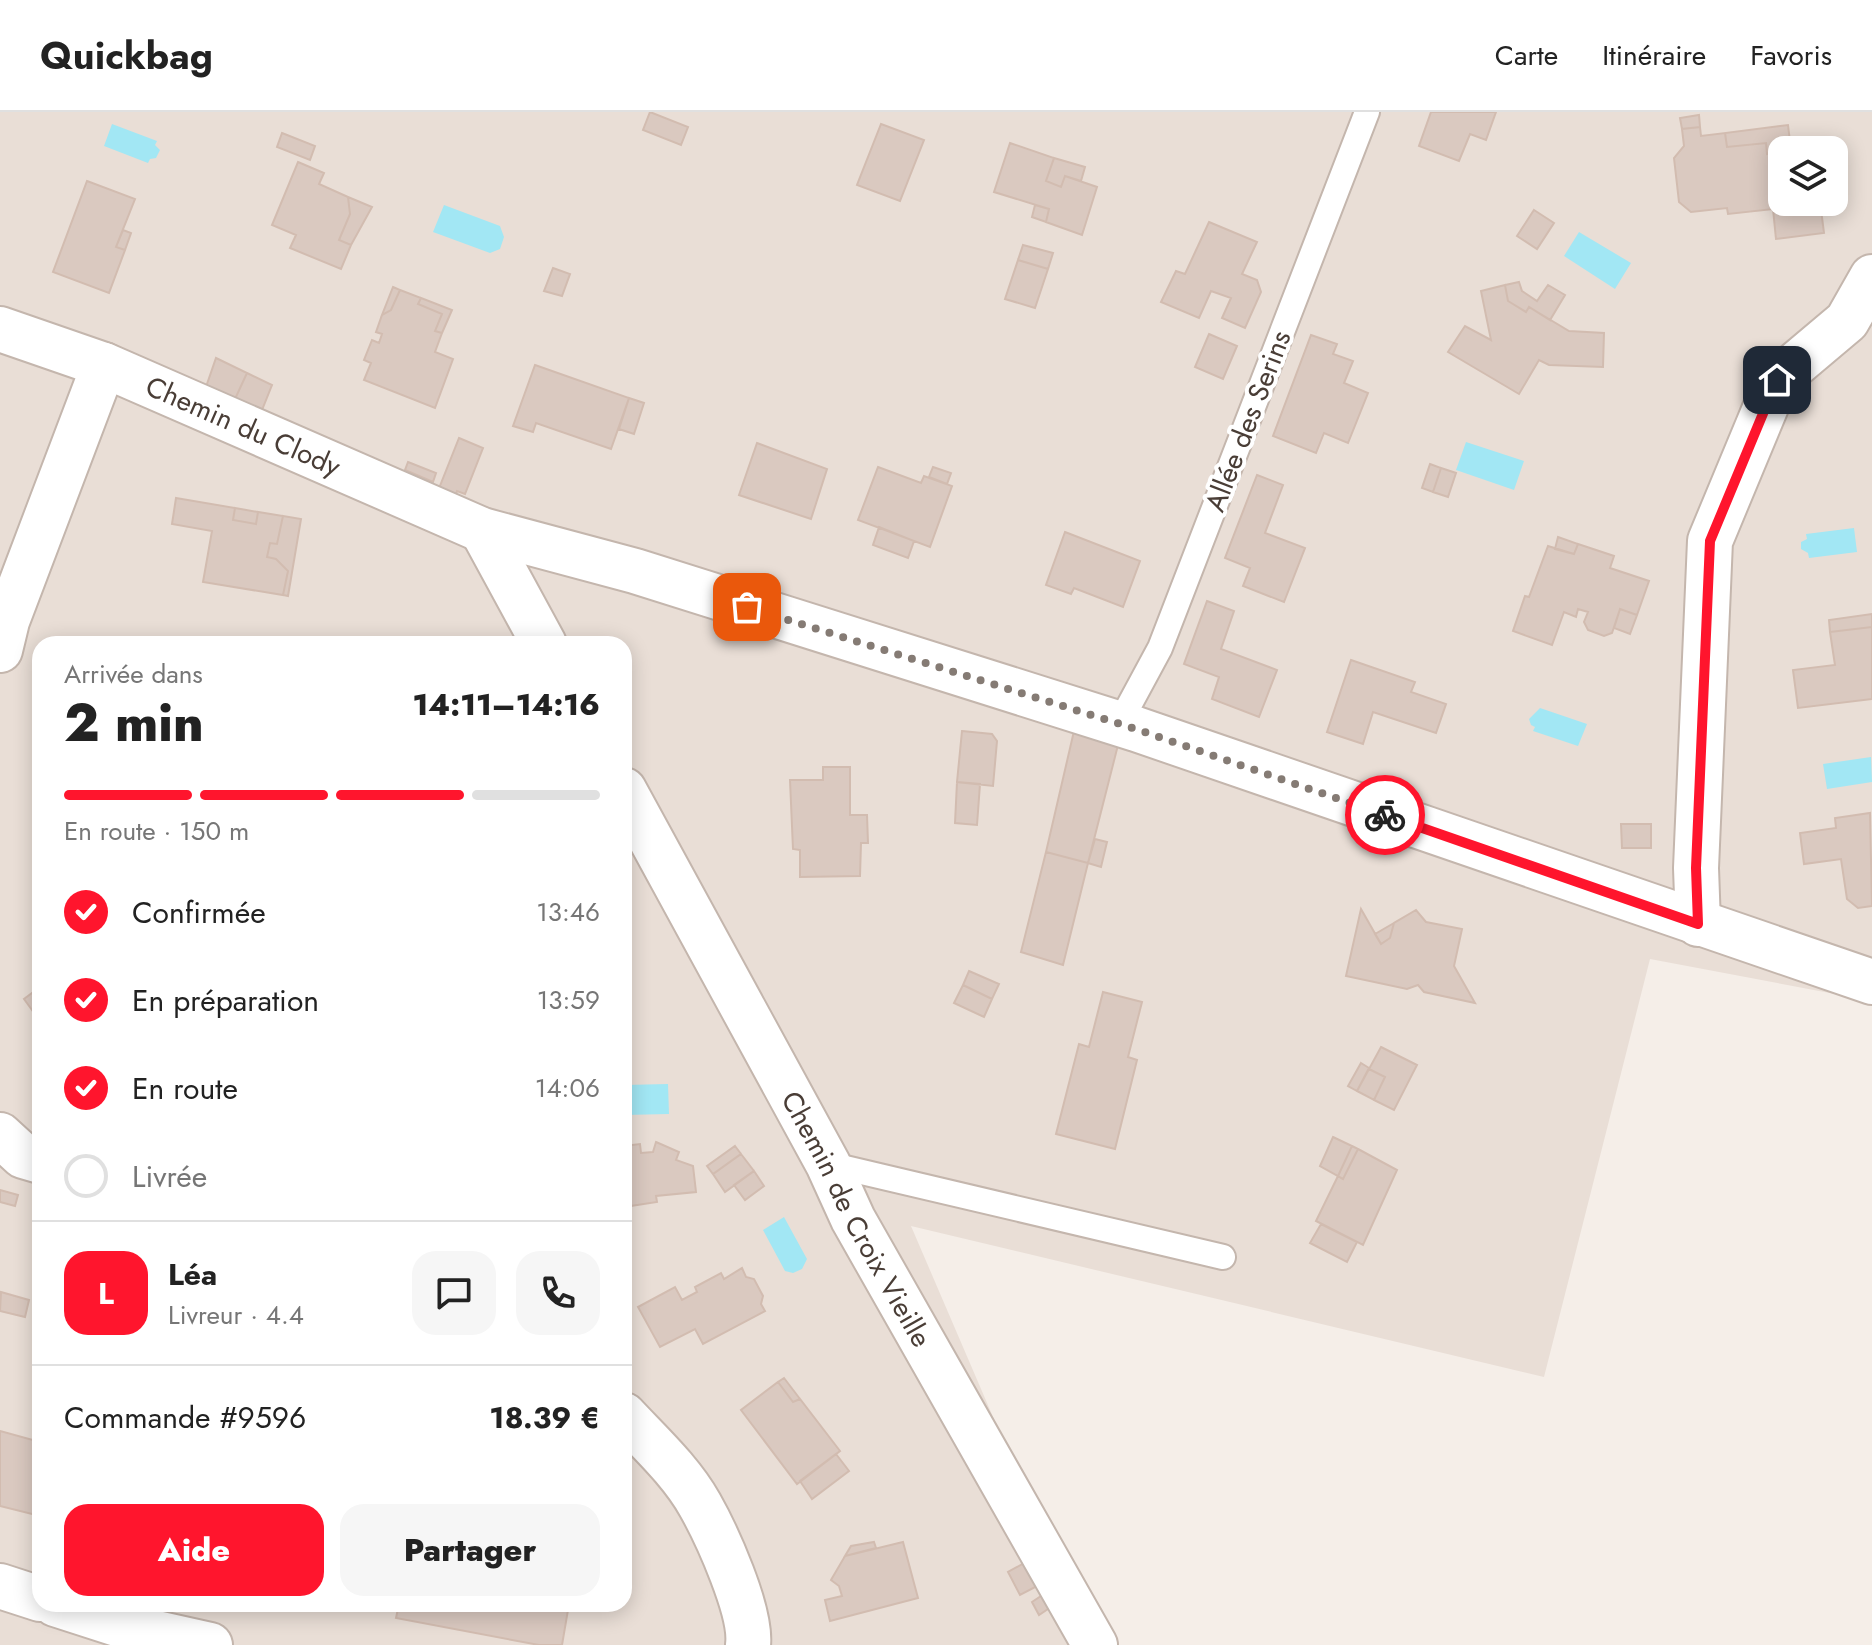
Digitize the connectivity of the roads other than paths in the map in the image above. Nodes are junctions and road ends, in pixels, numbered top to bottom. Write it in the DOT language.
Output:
graph roads {
  1 [pos="1367,112"];
  2 [pos="1872,277"];
  3 [pos="0,329"];
  4 [pos="104,365"];
  5 [pos="482,530"];
  6 [pos="540,636"];
  7 [pos="0,650"];
  8 [pos="1119,724"];
  9 [pos="632,805"];
  10 [pos="1698,924"];
  11 [pos="1872,982"];
  12 [pos="0,1135"];
  13 [pos="32,1159"];
  14 [pos="828,1164"];
  15 [pos="1223,1257"];
  16 [pos="632,1424"];
  17 [pos="0,1586"];
  18 [pos="32,1596"];
  19 [pos="80,1612"];
  20 [pos="210,1645"];
  21 [pos="748,1645"];
  22 [pos="1095,1645"];
  1 -- 8 [label="lane, Allée des Serins"];
  2 -- 10 [label="street"];
  3 -- 4 [label="street, Chemin du Clody"];
  4 -- 5 [label="street, Chemin du Clody"];
  4 -- 7 [label="street"];
  5 -- 6 [label="street"];
  5 -- 8 [label="street, Chemin du Clody"];
  8 -- 10 [label="street, Chemin du Clody"];
  9 -- 14 [label="street, Chemin de Croix Vieille"];
  10 -- 11 [label="street, Chemin du Clody"];
  12 -- 13 [label="street"];
  14 -- 15 [label="lane"];
  14 -- 22 [label="street, Chemin de Croix Vieille"];
  16 -- 21 [label="street"];
  17 -- 18 [label="street"];
  19 -- 20 [label="street"];
}
